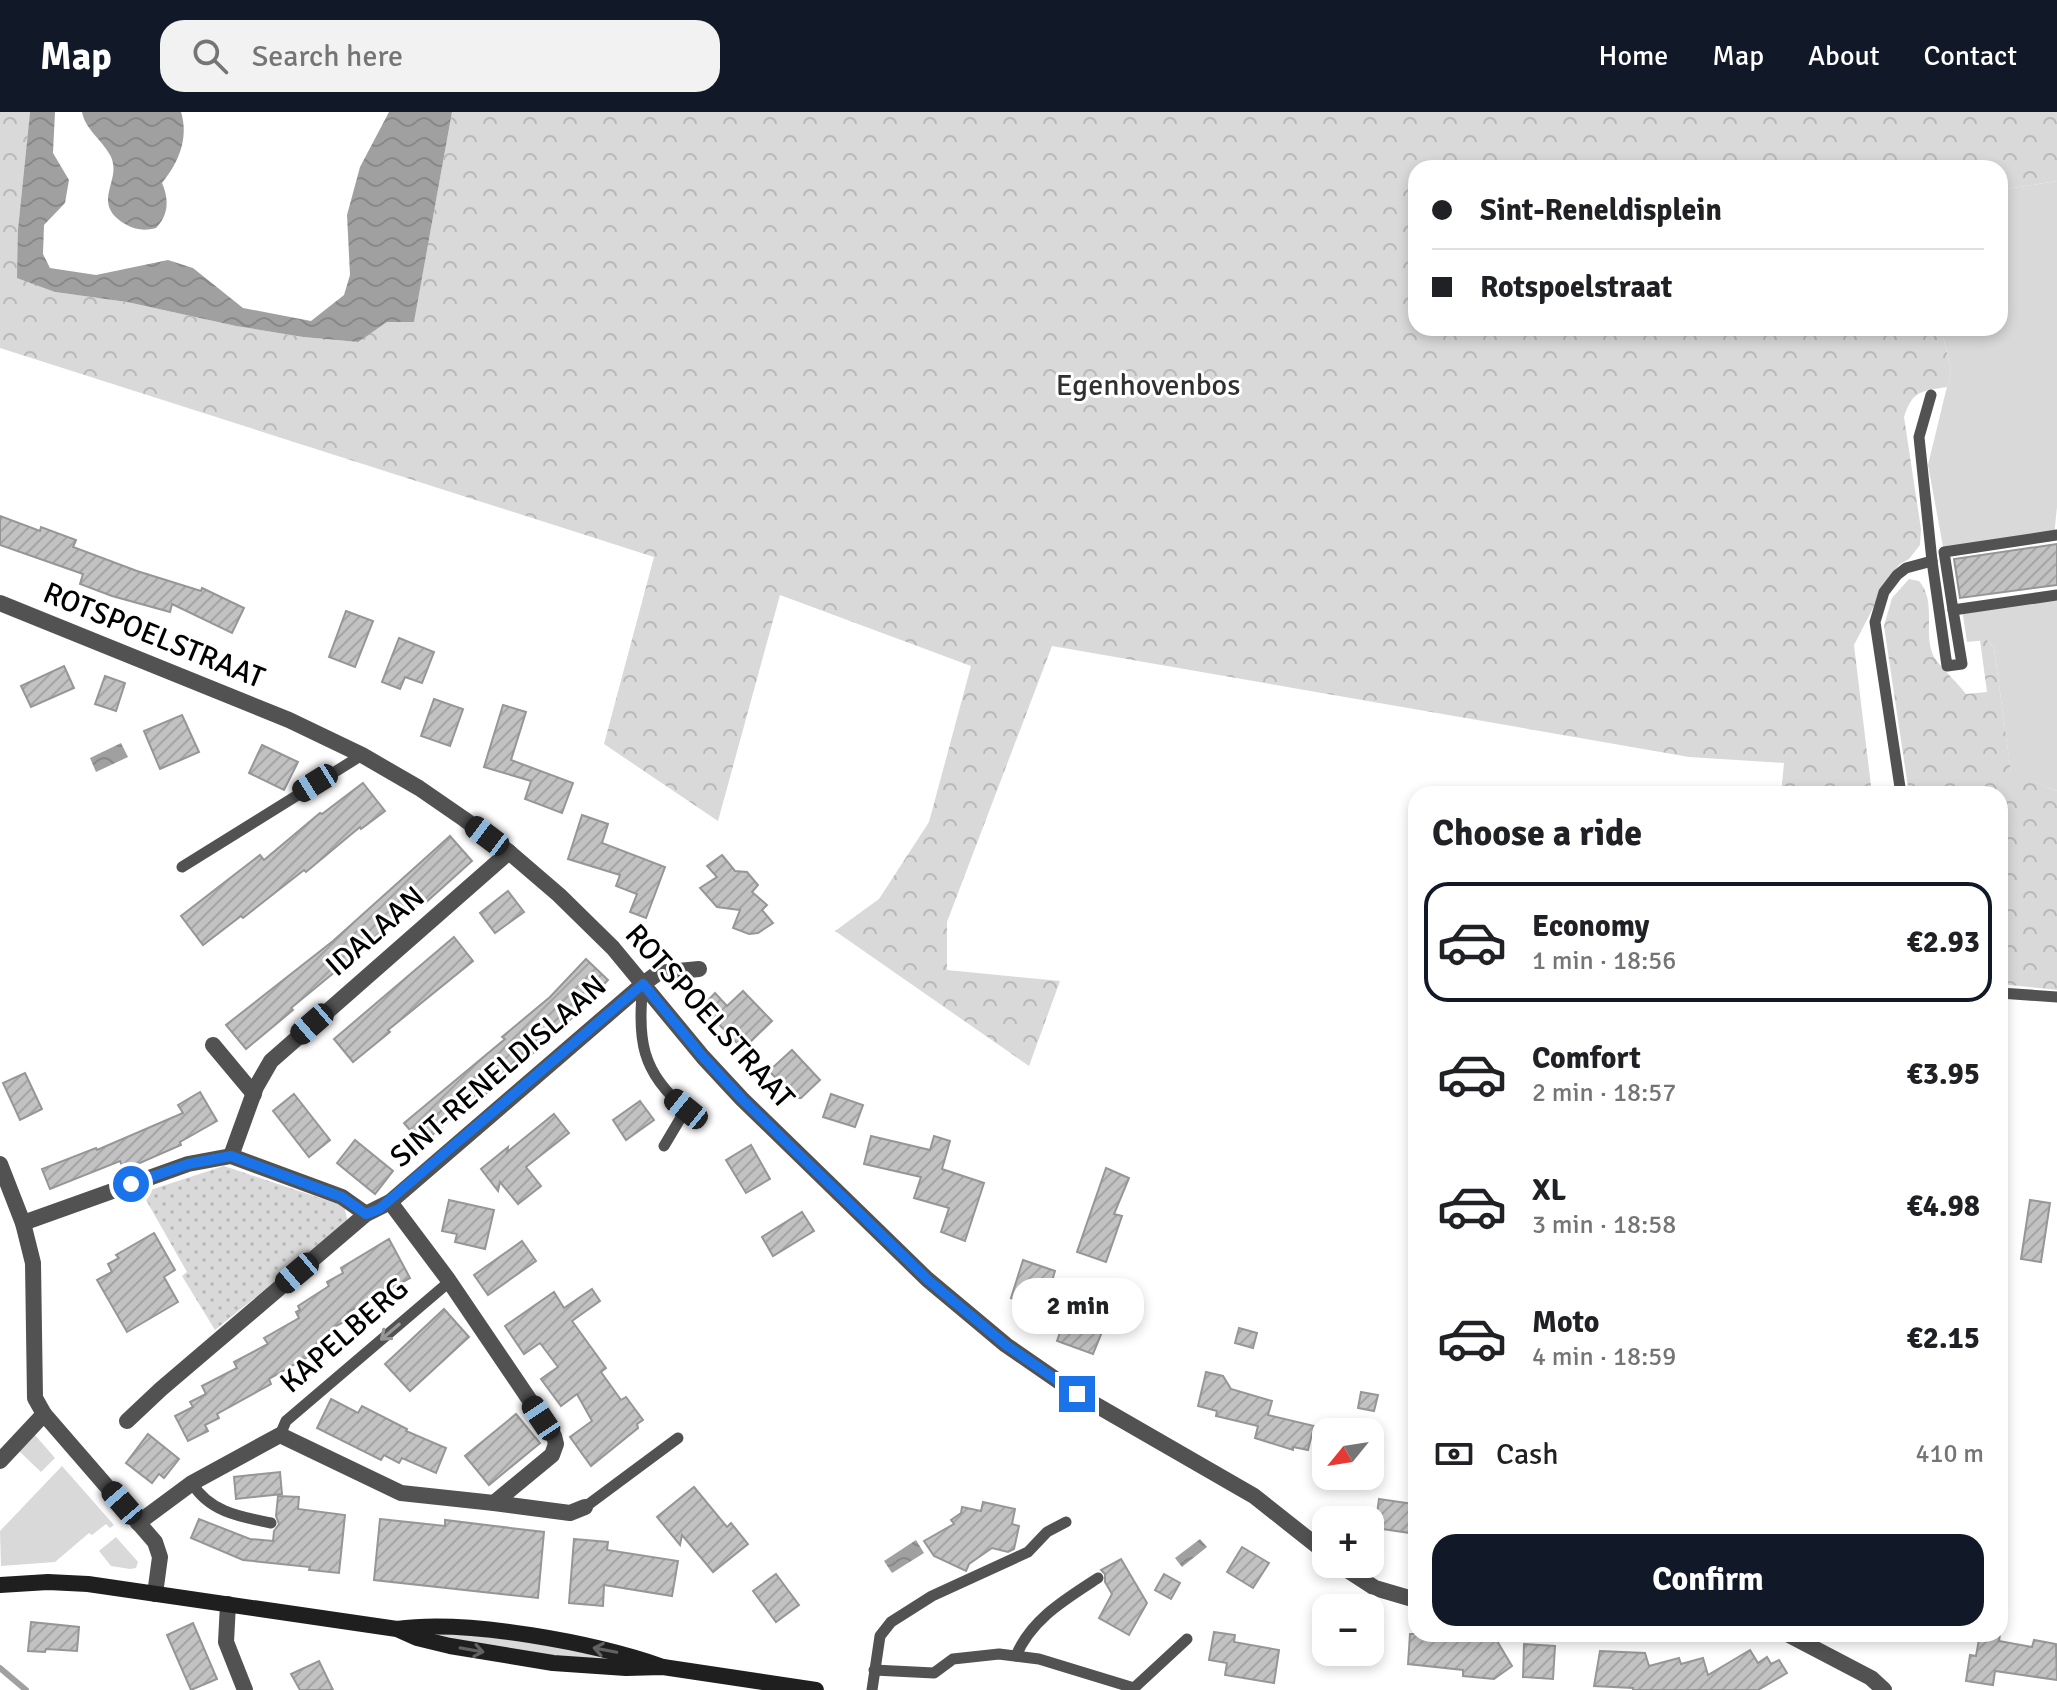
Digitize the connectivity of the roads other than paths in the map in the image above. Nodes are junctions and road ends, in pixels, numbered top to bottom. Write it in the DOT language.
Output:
graph roads {
  1 [pos="1931,395"];
  2 [pos="2057,535"];
  3 [pos="1932,561"];
  4 [pos="2057,595"];
  5 [pos="0,603"];
  6 [pos="1953,610"];
  7 [pos="362,755"];
  8 [pos="1900,786"];
  9 [pos="509,852"];
  10 [pos="182,867"];
  11 [pos="699,969"];
  12 [pos="643,984"];
  13 [pos="2008,994"];
  14 [pos="2057,997"];
  15 [pos="213,1045"];
  16 [pos="254,1094"];
  17 [pos="664,1146"];
  18 [pos="231,1156"];
  19 [pos="0,1164"];
  20 [pos="390,1202"];
  21 [pos="366,1214"];
  22 [pos="23,1223"];
  23 [pos="449,1282"];
  24 [pos="44,1414"];
  25 [pos="127,1421"];
  26 [pos="280,1435"];
  27 [pos="678,1438"];
  28 [pos="0,1461"];
  29 [pos="192,1483"];
  30 [pos="494,1503"];
  31 [pos="585,1507"];
  32 [pos="1066,1522"];
  33 [pos="138,1523"];
  34 [pos="271,1523"];
  35 [pos="1312,1542"];
  36 [pos="1098,1578"];
  37 [pos="1360,1578"];
  38 [pos="0,1585"];
  39 [pos="155,1594"];
  40 [pos="1408,1598"];
  41 [pos="228,1604"];
  42 [pos="1187,1639"];
  43 [pos="1802,1642"];
  44 [pos="1016,1656"];
  45 [pos="874,1670"];
  46 [pos="245,1690"];
  47 [pos="816,1690"];
  48 [pos="872,1690"];
  49 [pos="1884,1690"];
  1 -- 3 [label="lane"];
  2 -- 6 [label="lane"];
  3 -- 6 [label="lane"];
  3 -- 8 [label="lane"];
  4 -- 6 [label="lane"];
  5 -- 7 [label="street, ROTSPOELSTRAAT"];
  7 -- 9 [label="street, ROTSPOELSTRAAT"];
  7 -- 10 [label="lane"];
  9 -- 12 [label="street, ROTSPOELSTRAAT"];
  9 -- 16 [label="street, IDALAAN"];
  11 -- 12 [label="street"];
  12 -- 17 [label="lane"];
  12 -- 20 [label="street, SINT-RENELDISLAAN"];
  12 -- 35 [label="street, ROTSPOELSTRAAT"];
  13 -- 14 [label="lane"];
  15 -- 16 [label="street"];
  16 -- 18 [label="street, IDALAAN"];
  18 -- 21 [label="street"];
  18 -- 22 [label="street"];
  19 -- 22 [label="street"];
  20 -- 21 [label="street, SINT-RENELDISLAAN"];
  20 -- 23 [label="street, KAPELBERG"];
  21 -- 25 [label="street, SINT-RENELDISLAAN"];
  22 -- 24 [label="street"];
  23 -- 26 [label="lane, KAPELBERG, one-way"];
  23 -- 30 [label="street, KAPELBERG"];
  24 -- 28 [label="street"];
  24 -- 33 [label="street"];
  26 -- 29 [label="street, KAPELBERG"];
  26 -- 30 [label="street, KAPELBERG"];
  27 -- 31 [label="lane, KAPELBERG"];
  29 -- 33 [label="street, KAPELBERG"];
  29 -- 34 [label="lane"];
  30 -- 31 [label="street, KAPELBERG"];
  32 -- 45 [label="lane"];
  33 -- 39 [label="street"];
  36 -- 44 [label="lane"];
  37 -- 40 [label="street"];
  38 -- 39 [label="main road"];
  39 -- 41 [label="main road"];
  41 -- 46 [label="street"];
  41 -- 47 [label="main road"];
  42 -- 44 [label="lane"];
  43 -- 49 [label="street"];
  44 -- 45 [label="lane"];
  45 -- 48 [label="lane"];
}
